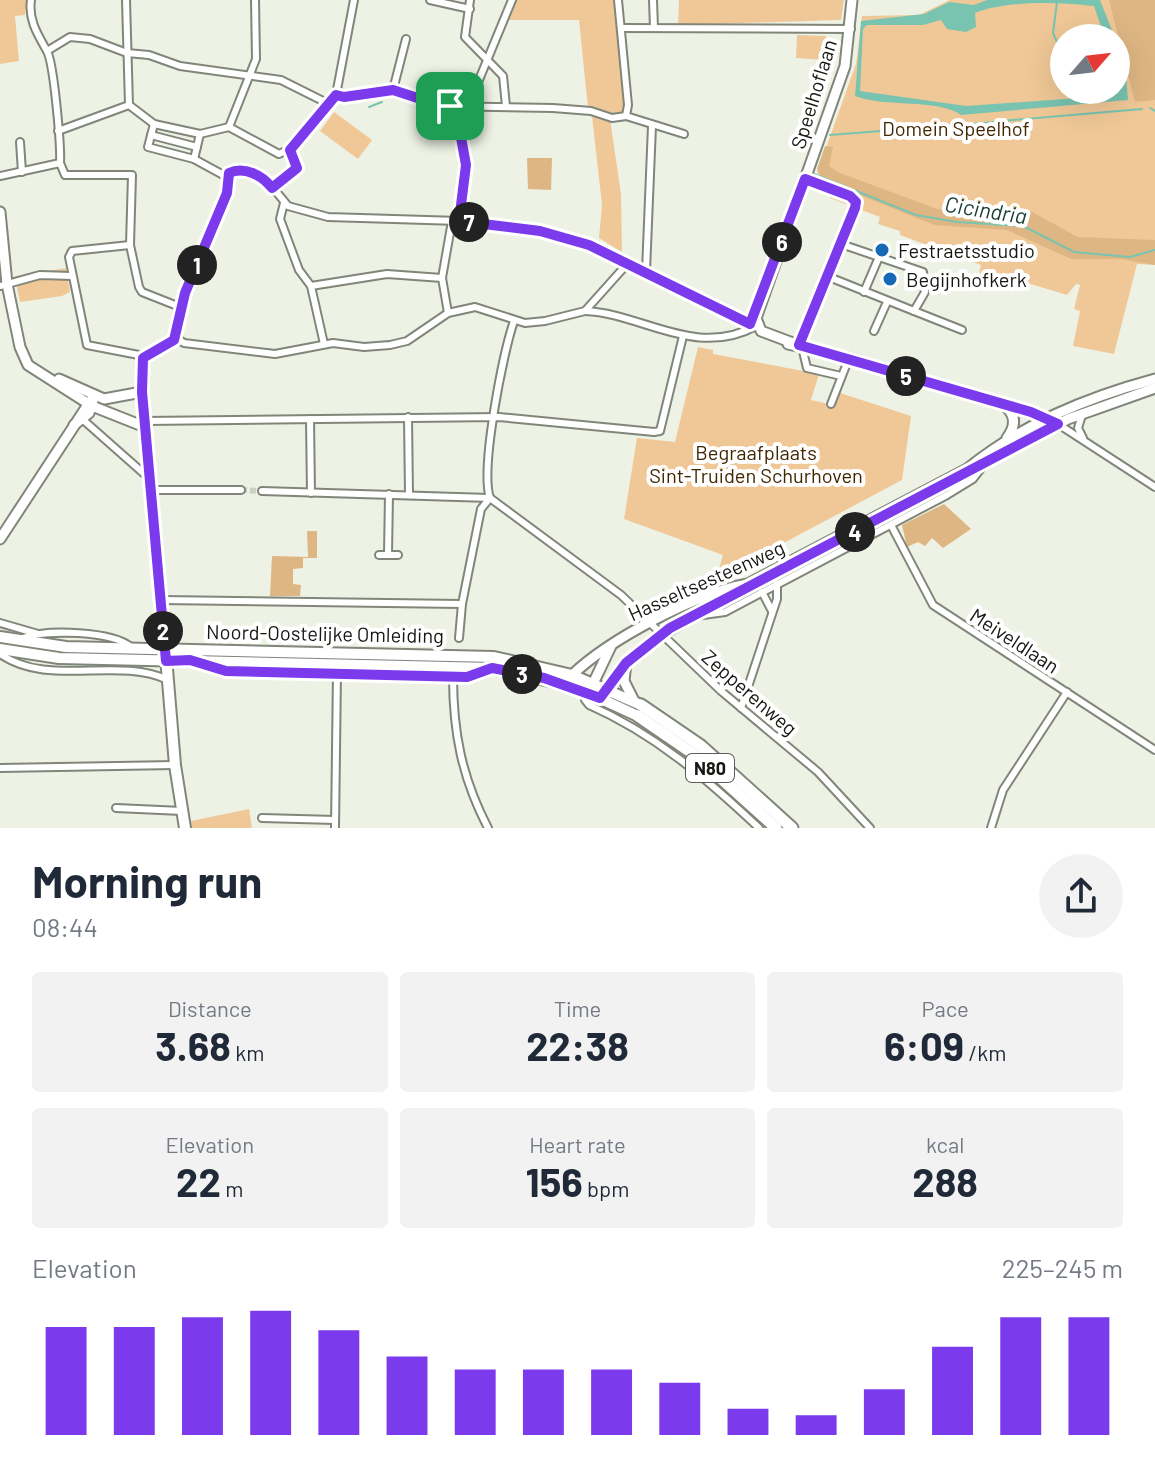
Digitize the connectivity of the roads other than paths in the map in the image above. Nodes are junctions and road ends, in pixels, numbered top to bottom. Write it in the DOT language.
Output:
graph roads {
  1 [pos="31,0"];
  2 [pos="126,0"];
  3 [pos="255,0"];
  4 [pos="354,0"];
  5 [pos="430,0"];
  6 [pos="470,0"];
  7 [pos="512,0"];
  8 [pos="618,0"];
  9 [pos="653,0"];
  10 [pos="852,0"];
  11 [pos="470,9"];
  12 [pos="621,28"];
  13 [pos="654,28"];
  14 [pos="851,29"];
  15 [pos="406,39"];
  16 [pos="47,51"];
  17 [pos="127,53"];
  18 [pos="487,61"];
  19 [pos="249,75"];
  20 [pos="393,90"];
  21 [pos="336,95"];
  22 [pos="329,104"];
  23 [pos="129,105"];
  24 [pos="466,106"];
  25 [pos="506,106"];
  26 [pos="626,116"];
  27 [pos="154,124"];
  28 [pos="652,126"];
  29 [pos="229,127"];
  30 [pos="58,131"];
  31 [pos="200,134"];
  32 [pos="684,134"];
  33 [pos="151,135"];
  34 [pos="20,142"];
  35 [pos="197,147"];
  36 [pos="285,152"];
  37 [pos="194,159"];
  38 [pos="60,163"];
  39 [pos="22,172"];
  40 [pos="0,176"];
  41 [pos="805,179"];
  42 [pos="227,181"];
  43 [pos="272,188"];
  44 [pos="284,203"];
  45 [pos="0,212"];
  46 [pos="456,221"];
  47 [pos="2,244"];
  48 [pos="841,244"];
  49 [pos="130,245"];
  50 [pos="879,257"];
  51 [pos="628,263"];
  52 [pos="646,271"];
  53 [pos="72,276"];
  54 [pos="829,277"];
  55 [pos="442,278"];
  56 [pos="3,285"];
  57 [pos="311,286"];
  58 [pos="864,292"];
  59 [pos="887,302"];
  60 [pos="180,307"];
  61 [pos="585,311"];
  62 [pos="914,311"];
  63 [pos="448,313"];
  64 [pos="514,321"];
  65 [pos="753,326"];
  66 [pos="962,330"];
  67 [pos="874,331"];
  68 [pos="683,336"];
  69 [pos="175,337"];
  70 [pos="324,344"];
  71 [pos="798,344"];
  72 [pos="144,356"];
  73 [pos="849,358"];
  74 [pos="841,376"];
  75 [pos="1155,379"];
  76 [pos="1155,388"];
  77 [pos="142,392"];
  78 [pos="91,402"];
  79 [pos="831,404"];
  80 [pos="1002,404"];
  81 [pos="143,406"];
  82 [pos="106,411"];
  83 [pos="118,414"];
  84 [pos="1083,414"];
  85 [pos="408,417"];
  86 [pos="494,417"];
  87 [pos="1046,418"];
  88 [pos="80,419"];
  89 [pos="310,419"];
  90 [pos="145,424"];
  91 [pos="1058,424"];
  92 [pos="1007,439"];
  93 [pos="1088,443"];
  94 [pos="983,464"];
  95 [pos="150,484"];
  96 [pos="1155,487"];
  97 [pos="241,490"];
  98 [pos="262,491"];
  99 [pos="311,493"];
  100 [pos="389,494"];
  101 [pos="409,495"];
  102 [pos="490,498"];
  103 [pos="891,525"];
  104 [pos="0,539"];
  105 [pos="379,555"];
  106 [pos="388,555"];
  107 [pos="398,555"];
  108 [pos="777,584"];
  109 [pos="762,592"];
  110 [pos="161,600"];
  111 [pos="462,604"];
  112 [pos="772,611"];
  113 [pos="692,616"];
  114 [pos="0,623"];
  115 [pos="651,623"];
  116 [pos="38,634"];
  117 [pos="662,634"];
  118 [pos="0,637"];
  119 [pos="459,638"];
  120 [pos="15,641"];
  121 [pos="613,643"];
  122 [pos="165,647"];
  123 [pos="133,649"];
  124 [pos="0,651"];
  125 [pos="101,659"];
  126 [pos="190,660"];
  127 [pos="166,661"];
  128 [pos="626,663"];
  129 [pos="492,668"];
  130 [pos="88,671"];
  131 [pos="337,673"];
  132 [pos="572,675"];
  133 [pos="453,676"];
  134 [pos="168,680"];
  135 [pos="591,687"];
  136 [pos="1067,692"];
  137 [pos="603,693"];
  138 [pos="637,708"];
  139 [pos="741,708"];
  140 [pos="1155,750"];
  141 [pos="175,765"];
  142 [pos="0,768"];
  143 [pos="116,808"];
  144 [pos="182,811"];
  145 [pos="262,818"];
  146 [pos="335,824"];
  147 [pos="185,828"];
  148 [pos="488,828"];
  149 [pos="759,828"];
  150 [pos="776,828"];
  151 [pos="792,828"];
  152 [pos="870,828"];
  153 [pos="991,828"];
  1 -- 16 [label="street"];
  2 -- 17 [label="street"];
  3 -- 19 [label="street"];
  4 -- 21 [label="street"];
  5 -- 11 [label="street"];
  6 -- 11 [label="street"];
  7 -- 18 [label="street"];
  8 -- 12 [label="street"];
  9 -- 13 [label="street"];
  10 -- 14 [label="street, Speelhoflaan"];
  11 -- 18 [label="street"];
  12 -- 13 [label="street"];
  12 -- 26 [label="street"];
  13 -- 14 [label="street"];
  14 -- 41 [label="street, Speelhoflaan"];
  15 -- 20 [label="street"];
  16 -- 17 [label="street"];
  16 -- 30 [label="street"];
  17 -- 19 [label="street"];
  17 -- 23 [label="street"];
  18 -- 24 [label="street"];
  18 -- 25 [label="street"];
  19 -- 22 [label="street"];
  19 -- 29 [label="street"];
  20 -- 21 [label="street"];
  20 -- 24 [label="street"];
  21 -- 22 [label="street"];
  22 -- 36 [label="street"];
  23 -- 27 [label="street"];
  23 -- 30 [label="street"];
  24 -- 25 [label="street"];
  24 -- 46 [label="street"];
  25 -- 26 [label="street"];
  26 -- 28 [label="street"];
  27 -- 31 [label="street"];
  27 -- 33 [label="street"];
  28 -- 32 [label="street"];
  28 -- 52 [label="street"];
  29 -- 31 [label="street"];
  29 -- 36 [label="street"];
  30 -- 38 [label="street"];
  31 -- 35 [label="street"];
  33 -- 35 [label="street"];
  33 -- 37 [label="street"];
  34 -- 39 [label="street"];
  35 -- 37 [label="street"];
  36 -- 43 [label="street"];
  37 -- 42 [label="street"];
  38 -- 39 [label="street"];
  38 -- 49 [label="street"];
  39 -- 40 [label="street"];
  41 -- 48 [label="street"];
  41 -- 65 [label="street, Speelhoflaan"];
  42 -- 43 [label="street"];
  42 -- 60 [label="street"];
  43 -- 44 [label="street"];
  44 -- 46 [label="street"];
  44 -- 57 [label="street"];
  45 -- 47 [label="street"];
  46 -- 51 [label="street"];
  46 -- 55 [label="street"];
  47 -- 56 [label="street"];
  48 -- 50 [label="street"];
  48 -- 54 [label="street"];
  49 -- 53 [label="street"];
  49 -- 60 [label="street"];
  50 -- 58 [label="street"];
  50 -- 62 [label="street"];
  51 -- 52 [label="street"];
  51 -- 61 [label="street"];
  52 -- 65 [label="street"];
  53 -- 56 [label="street"];
  53 -- 72 [label="street"];
  54 -- 58 [label="street"];
  54 -- 71 [label="street"];
  55 -- 57 [label="street"];
  55 -- 63 [label="street"];
  56 -- 78 [label="street"];
  57 -- 70 [label="street"];
  58 -- 59 [label="street"];
  59 -- 62 [label="street"];
  59 -- 67 [label="street"];
  60 -- 69 [label="street"];
  61 -- 64 [label="street"];
  61 -- 68 [label="street"];
  62 -- 66 [label="street"];
  63 -- 64 [label="street"];
  63 -- 70 [label="street"];
  64 -- 86 [label="street"];
  65 -- 68 [label="street"];
  65 -- 71 [label="street"];
  68 -- 86 [label="street"];
  69 -- 70 [label="street"];
  69 -- 72 [label="street"];
  71 -- 73 [label="street"];
  71 -- 74 [label="street"];
  72 -- 77 [label="street"];
  73 -- 74 [label="street"];
  73 -- 80 [label="street"];
  74 -- 79 [label="street"];
  75 -- 87 [label="street, Hasseltsesteenweg"];
  76 -- 84 [label="street, Hasseltsesteenweg"];
  77 -- 78 [label="street"];
  77 -- 81 [label="street"];
  78 -- 82 [label="street"];
  78 -- 88 [label="street"];
  80 -- 87 [label="street"];
  80 -- 92 [label="street"];
  81 -- 83 [label="street"];
  81 -- 90 [label="street"];
  82 -- 83 [label="street"];
  82 -- 88 [label="street"];
  83 -- 90 [label="street"];
  84 -- 91 [label="street, Hasseltsesteenweg"];
  84 -- 93 [label="street"];
  85 -- 86 [label="street"];
  85 -- 89 [label="street"];
  85 -- 101 [label="street"];
  86 -- 102 [label="street"];
  87 -- 91 [label="street"];
  87 -- 92 [label="street, Hasseltsesteenweg"];
  88 -- 95 [label="street"];
  88 -- 104 [label="street"];
  89 -- 90 [label="street"];
  89 -- 99 [label="street"];
  90 -- 95 [label="street"];
  91 -- 93 [label="street"];
  91 -- 94 [label="street, Hasseltsesteenweg"];
  92 -- 115 [label="street, Hasseltsesteenweg"];
  93 -- 96 [label="street"];
  94 -- 103 [label="street"];
  94 -- 113 [label="street, Hasseltsesteenweg"];
  95 -- 97 [label="street"];
  95 -- 110 [label="street"];
  98 -- 99 [label="street"];
  99 -- 100 [label="street"];
  100 -- 101 [label="street"];
  100 -- 106 [label="street"];
  101 -- 102 [label="street"];
  102 -- 111 [label="street"];
  102 -- 115 [label="street, Zepperenweg"];
  103 -- 108 [label="street"];
  103 -- 136 [label="street, Meiveldlaan"];
  105 -- 106 [label="street"];
  106 -- 107 [label="street"];
  108 -- 109 [label="street"];
  108 -- 112 [label="street"];
  109 -- 112 [label="street"];
  109 -- 113 [label="street"];
  110 -- 111 [label="street"];
  110 -- 122 [label="street"];
  111 -- 119 [label="street"];
  112 -- 139 [label="street"];
  113 -- 117 [label="street, Hasseltsesteenweg"];
  114 -- 116 [label="street"];
  115 -- 117 [label="street, Zepperenweg"];
  115 -- 121 [label="street, Hasseltsesteenweg"];
  116 -- 120 [label="street"];
  116 -- 123 [label="street"];
  117 -- 128 [label="street, Hasseltsesteenweg"];
  117 -- 139 [label="street, Zepperenweg"];
  118 -- 120 [label="main road, Noord-Oostelijke Omleiding / N80"];
  120 -- 123 [label="main road, Noord-Oostelijke Omleiding / N80"];
  121 -- 132 [label="street, Hasseltsesteenweg"];
  121 -- 135 [label="street, Hasseltsesteenweg"];
  122 -- 123 [label="main road, Noord-Oostelijke Omleiding / N80"];
  122 -- 127 [label="main road"];
  122 -- 132 [label="main road, Noord-Oostelijke Omleiding / N80"];
  124 -- 125 [label="main road, Noord-Oostelijke Omleiding / N80"];
  124 -- 130 [label="street"];
  125 -- 127 [label="main road, Noord-Oostelijke Omleiding / N80"];
  125 -- 130 [label="street"];
  126 -- 127 [label="main road, Noord-Oostelijke Omleiding / N80"];
  126 -- 129 [label="main road, Noord-Oostelijke Omleiding / N80"];
  126 -- 131 [label="street"];
  127 -- 134 [label="main road"];
  128 -- 137 [label="street, Hasseltsesteenweg"];
  128 -- 138 [label="street"];
  129 -- 133 [label="street"];
  129 -- 135 [label="main road, Noord-Oostelijke Omleiding / N80"];
  130 -- 134 [label="street"];
  131 -- 133 [label="street"];
  131 -- 146 [label="street"];
  132 -- 135 [label="main road, Noord-Oostelijke Omleiding / N80"];
  133 -- 148 [label="street"];
  134 -- 141 [label="main road"];
  135 -- 137 [label="main road, Noord-Oostelijke Omleiding / N80"];
  135 -- 149 [label="street"];
  136 -- 140 [label="street, Meiveldlaan"];
  136 -- 153 [label="street"];
  137 -- 138 [label="main road, Noord-Oostelijke Omleiding / N80"];
  138 -- 150 [label="highway, N80"];
  138 -- 151 [label="highway, N80"];
  139 -- 152 [label="street, Zepperenweg"];
  141 -- 142 [label="street"];
  141 -- 144 [label="main road"];
  143 -- 144 [label="street"];
  144 -- 147 [label="main road"];
  145 -- 146 [label="street"];
}
